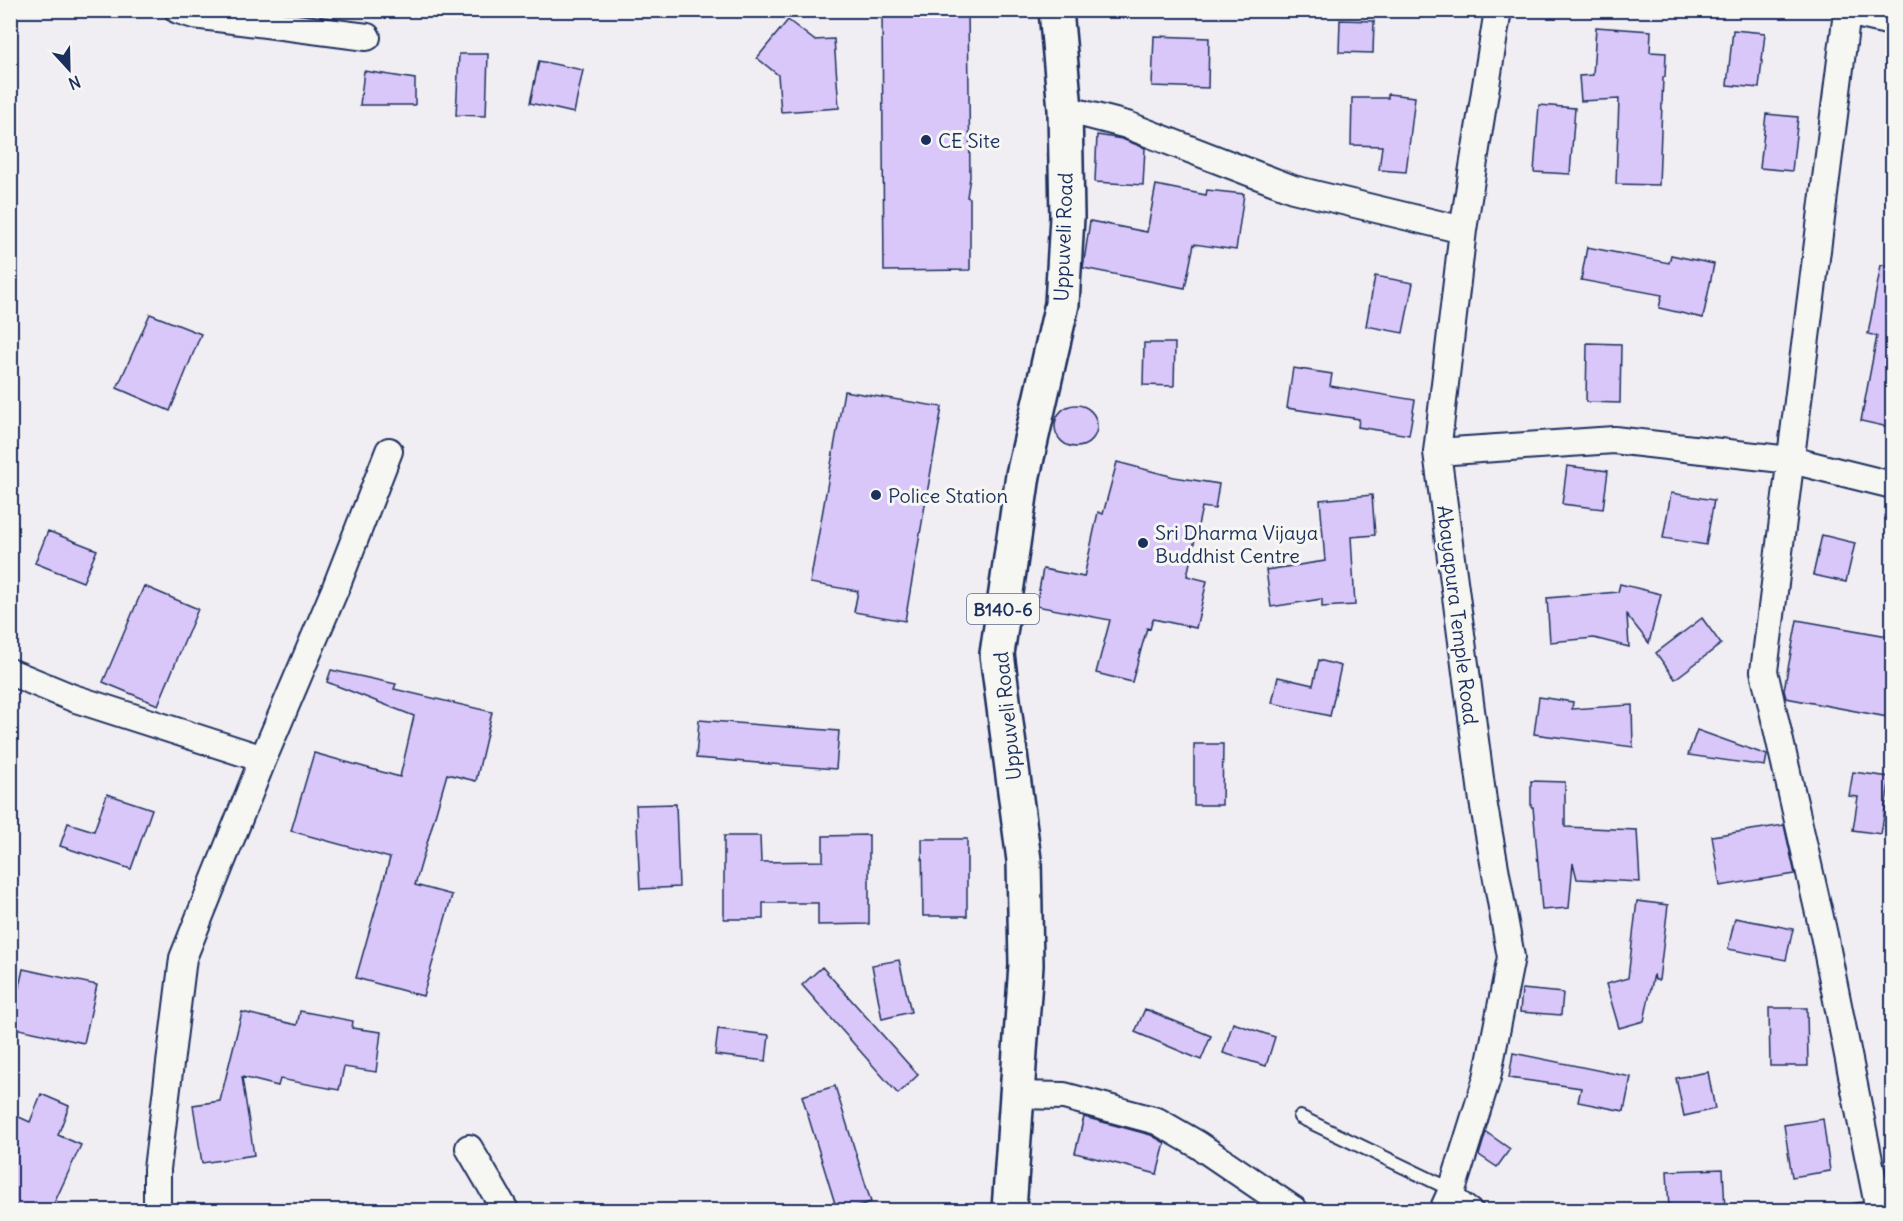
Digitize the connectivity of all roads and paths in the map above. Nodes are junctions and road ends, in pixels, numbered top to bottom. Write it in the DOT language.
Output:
graph roads {
  1 [pos="178,10"];
  2 [pos="1056,10"];
  3 [pos="1498,10"];
  4 [pos="1847,11"];
  5 [pos="1893,22"];
  6 [pos="367,38"];
  7 [pos="1065,109"];
  8 [pos="1463,230"];
  9 [pos="389,451"];
  10 [pos="1437,452"];
  11 [pos="1791,460"];
  12 [pos="1893,485"];
  13 [pos="10,672"];
  14 [pos="263,759"];
  15 [pos="1017,1095"];
  16 [pos="1300,1117"];
  17 [pos="469,1148"];
  18 [pos="1447,1200"];
  19 [pos="157,1210"];
  20 [pos="505,1210"];
  21 [pos="1009,1210"];
  22 [pos="1294,1210"];
  23 [pos="1478,1210"];
  24 [pos="1872,1210"];
  1 -- 6 [label="street"];
  2 -- 7 [label="main road, Uppuveli Road / B140-6"];
  3 -- 8 [label="street, Abayapura Temple Road"];
  4 -- 5 [label="street"];
  4 -- 11 [label="street"];
  7 -- 8 [label="street"];
  7 -- 15 [label="main road, Uppuveli Road / B140-6"];
  8 -- 10 [label="street, Abayapura Temple Road"];
  9 -- 14 [label="street"];
  10 -- 11 [label="street"];
  10 -- 18 [label="street, Abayapura Temple Road"];
  11 -- 12 [label="street"];
  11 -- 24 [label="street"];
  13 -- 14 [label="street"];
  14 -- 19 [label="street"];
  15 -- 21 [label="main road, Uppuveli Road / B140-6"];
  15 -- 22 [label="street"];
  16 -- 18 [label="lane"];
  17 -- 20 [label="street"];
  18 -- 23 [label="lane"];
}
